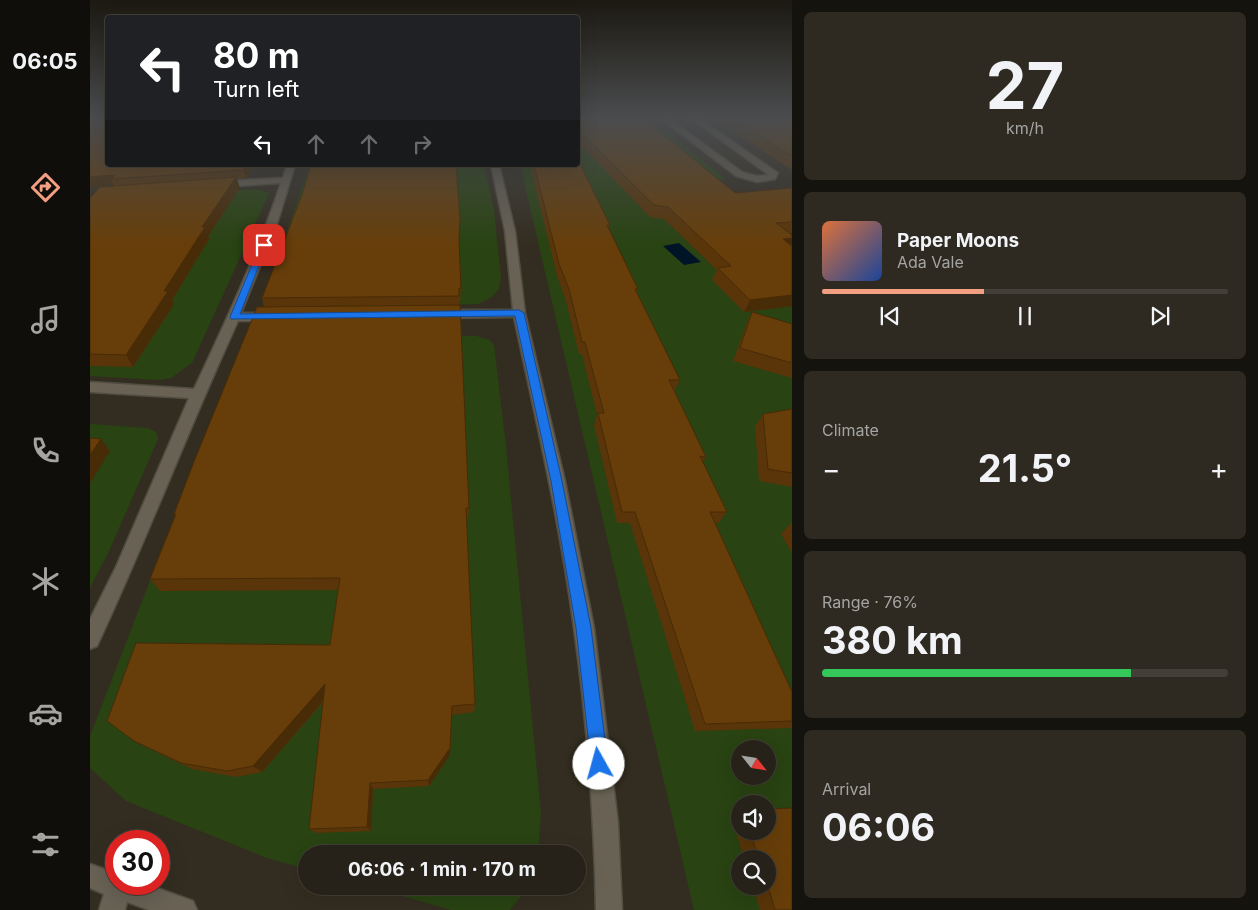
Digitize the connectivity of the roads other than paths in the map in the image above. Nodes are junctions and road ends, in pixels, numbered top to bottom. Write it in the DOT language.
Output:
graph roads {
  1 [pos="719,159"];
  2 [pos="754,159"];
  3 [pos="290,167"];
  4 [pos="495,167"];
  5 [pos="285,180"];
  6 [pos="212,185"];
  7 [pos="519,313"];
  8 [pos="431,314"];
  9 [pos="283,316"];
  10 [pos="234,317"];
  11 [pos="90,387"];
  12 [pos="198,394"];
  13 [pos="90,639"];
  14 [pos="90,876"];
  15 [pos="105,881"];
  16 [pos="116,895"];
  17 [pos="143,895"];
  18 [pos="112,910"];
  19 [pos="184,910"];
  20 [pos="609,910"];
  1 -- 2 [label="street"];
  3 -- 5 [label="street"];
  4 -- 7 [label="street"];
  5 -- 6 [label="street"];
  5 -- 10 [label="street"];
  7 -- 8 [label="street"];
  7 -- 20 [label="street"];
  9 -- 10 [label="street"];
  10 -- 12 [label="street"];
  11 -- 12 [label="street"];
  12 -- 13 [label="street"];
  14 -- 15 [label="street"];
  16 -- 18 [label="street"];
  17 -- 19 [label="street"];
}
